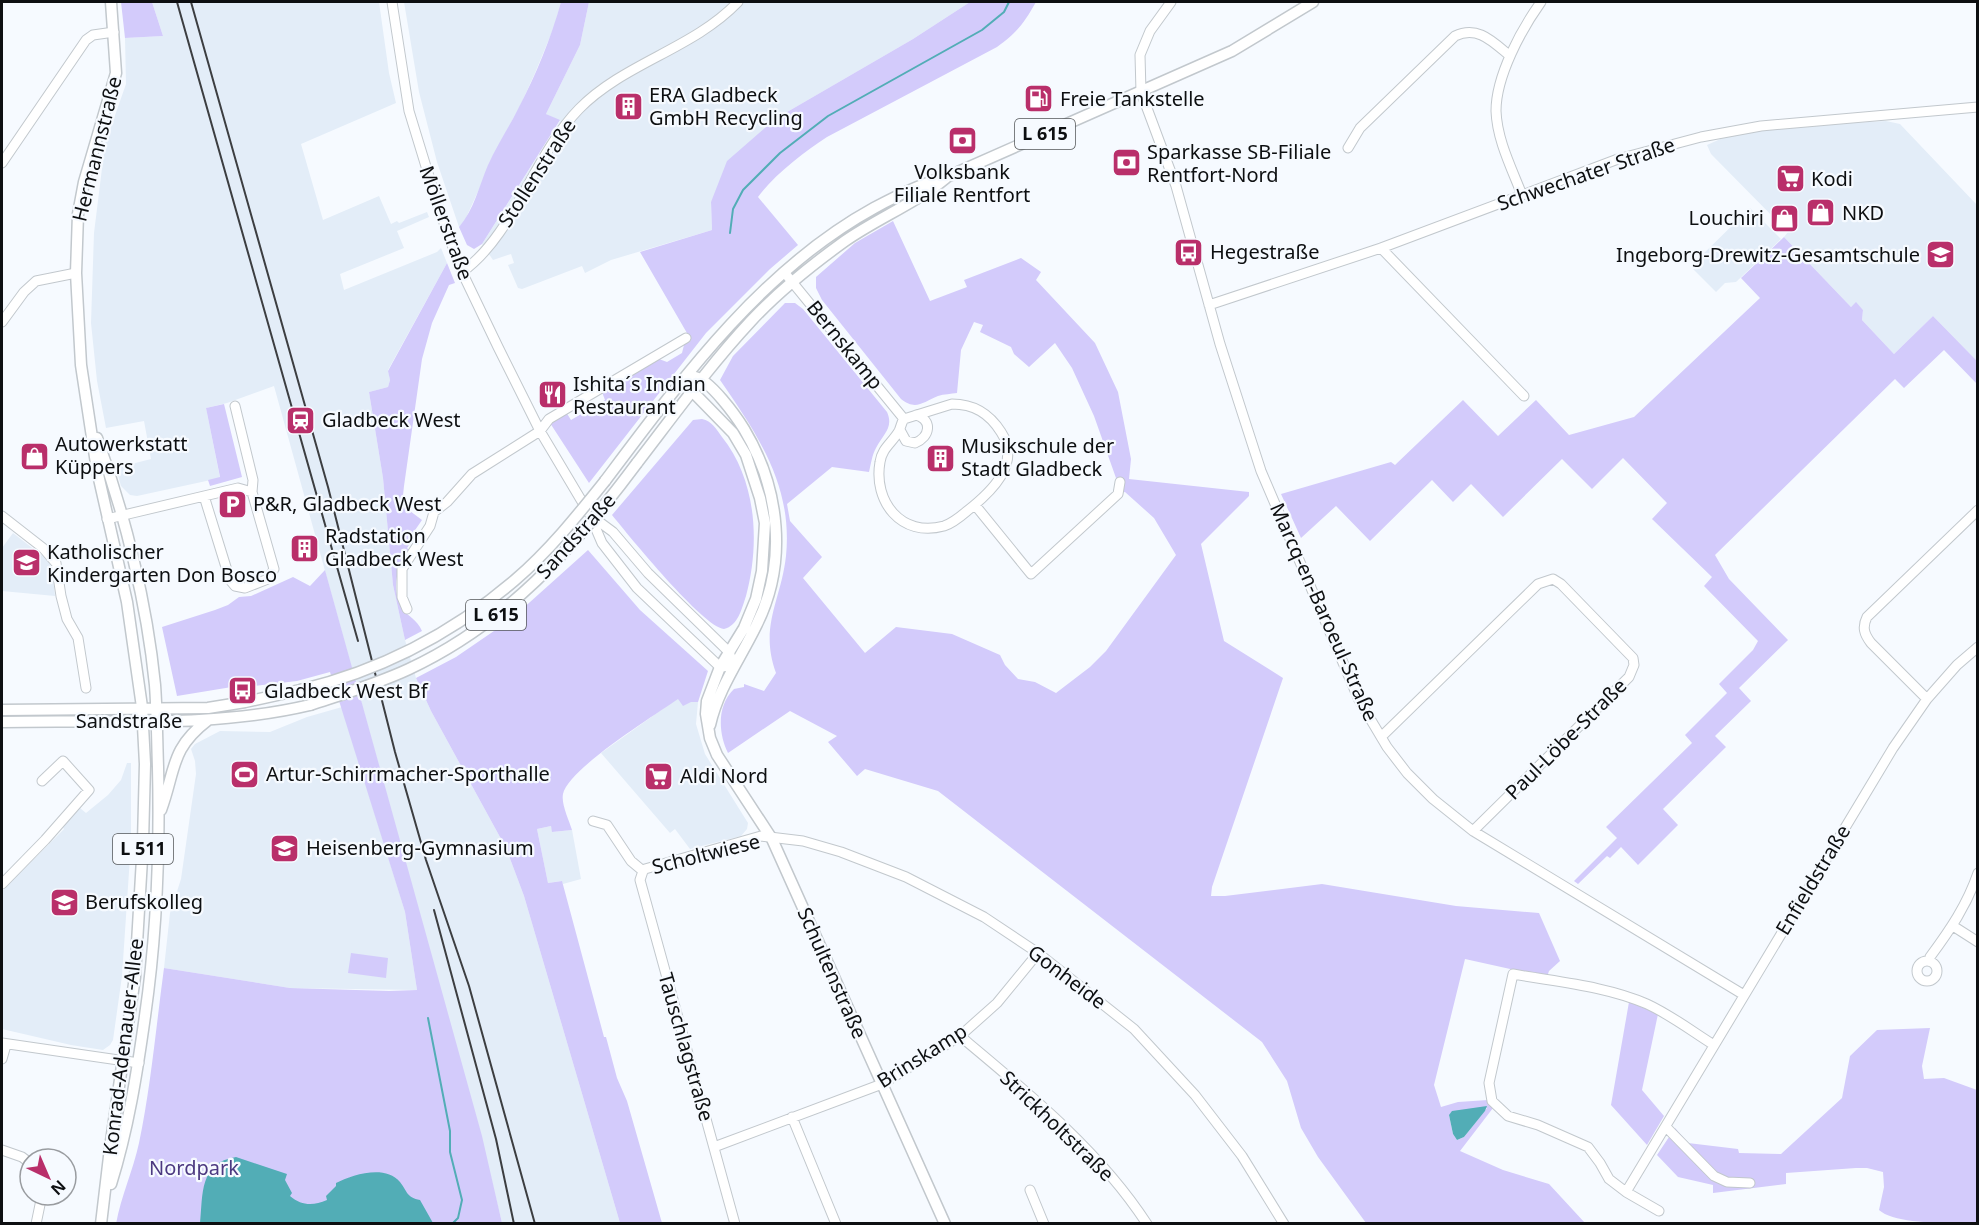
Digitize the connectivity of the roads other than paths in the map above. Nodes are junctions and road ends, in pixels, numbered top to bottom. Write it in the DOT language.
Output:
graph roads {
  1 [pos="111,2"];
  2 [pos="392,2"];
  3 [pos="738,2"];
  4 [pos="1171,2"];
  5 [pos="1313,2"];
  6 [pos="1541,2"];
  7 [pos="114,32"];
  8 [pos="1510,56"];
  9 [pos="1141,92"];
  10 [pos="1977,107"];
  11 [pos="1348,148"];
  12 [pos="2,163"];
  13 [pos="949,176"];
  14 [pos="1522,195"];
  15 [pos="1381,248"];
  16 [pos="462,272"];
  17 [pos="784,272"];
  18 [pos="76,273"];
  19 [pos="793,282"];
  20 [pos="1209,305"];
  21 [pos="2,322"];
  22 [pos="686,338"];
  23 [pos="688,375"];
  24 [pos="702,378"];
  25 [pos="692,391"];
  26 [pos="1524,396"];
  27 [pos="235,406"];
  28 [pos="916,415"];
  29 [pos="904,419"];
  30 [pos="90,420"];
  31 [pos="900,430"];
  32 [pos="540,431"];
  33 [pos="1120,482"];
  34 [pos="252,492"];
  35 [pos="204,496"];
  36 [pos="975,505"];
  37 [pos="1977,510"];
  38 [pos="120,515"];
  39 [pos="590,515"];
  40 [pos="2,516"];
  41 [pos="107,519"];
  42 [pos="407,609"];
  43 [pos="1977,647"];
  44 [pos="729,652"];
  45 [pos="734,666"];
  46 [pos="720,667"];
  47 [pos="86,688"];
  48 [pos="1927,699"];
  49 [pos="142,707"];
  50 [pos="156,707"];
  51 [pos="2,710"];
  52 [pos="209,720"];
  53 [pos="2,722"];
  54 [pos="143,722"];
  55 [pos="157,723"];
  56 [pos="710,728"];
  57 [pos="1381,737"];
  58 [pos="42,781"];
  59 [pos="159,816"];
  60 [pos="593,821"];
  61 [pos="1473,831"];
  62 [pos="772,838"];
  63 [pos="643,872"];
  64 [pos="1977,873"];
  65 [pos="2,884"];
  66 [pos="1953,926"];
  67 [pos="1977,942"];
  68 [pos="1038,953"];
  69 [pos="1930,961"];
  70 [pos="1744,995"];
  71 [pos="960,1036"];
  72 [pos="4,1044"];
  73 [pos="1714,1045"];
  74 [pos="2,1059"];
  75 [pos="122,1061"];
  76 [pos="139,1063"];
  77 [pos="882,1084"];
  78 [pos="792,1117"];
  79 [pos="1666,1126"];
  80 [pos="714,1147"];
  81 [pos="2,1150"];
  82 [pos="18,1156"];
  83 [pos="1750,1183"];
  84 [pos="1030,1190"];
  85 [pos="1626,1192"];
  86 [pos="40,1207"];
  87 [pos="103,1208"];
  88 [pos="1659,1211"];
  89 [pos="36,1224"];
  90 [pos="101,1224"];
  91 [pos="735,1224"];
  92 [pos="836,1224"];
  93 [pos="945,1224"];
  94 [pos="1044,1224"];
  95 [pos="1147,1224"];
  96 [pos="1284,1224"];
  1 -- 7 [label="main road, Hermannstraße / L 511"];
  2 -- 16 [label="street, Möllerstraße"];
  3 -- 16 [label="street, Stollenstraße"];
  4 -- 9 [label="street"];
  5 -- 9 [label="main road, L 615"];
  6 -- 8 [label="street"];
  7 -- 12 [label="street"];
  7 -- 18 [label="main road, Hermannstraße / L 511"];
  8 -- 11 [label="street"];
  8 -- 14 [label="street"];
  9 -- 13 [label="main road, Sandstraße / L 615"];
  9 -- 20 [label="street, Marcq-en-Baroeul-Straße"];
  10 -- 14 [label="street, Schwechater Straße"];
  13 -- 17 [label="main road, Sandstraße / L 615"];
  13 -- 19 [label="main road, Sandstraße / L 615"];
  14 -- 15 [label="street, Schwechater Straße"];
  15 -- 20 [label="street, Schwechater Straße"];
  15 -- 26 [label="street"];
  16 -- 32 [label="street, Möllerstraße"];
  17 -- 19 [label="street, Bernskamp"];
  17 -- 23 [label="main road, Sandstraße / L 615"];
  18 -- 21 [label="street"];
  18 -- 30 [label="main road, L 511"];
  19 -- 24 [label="main road, Sandstraße / L 615"];
  19 -- 29 [label="street, Bernskamp"];
  20 -- 57 [label="street, Marcq-en-Baroeul-Straße"];
  22 -- 32 [label="street"];
  23 -- 24 [label="main road"];
  23 -- 25 [label="main road"];
  23 -- 50 [label="main road, Sandstraße / L 615, bridge"];
  24 -- 25 [label="main road, Sandstraße / L 615"];
  24 -- 45 [label="main road"];
  25 -- 44 [label="main road, Schultenstraße"];
  25 -- 52 [label="main road, Sandstraße / L 615, bridge"];
  27 -- 34 [label="street"];
  28 -- 29 [label="street"];
  28 -- 31 [label="street"];
  28 -- 36 [label="street"];
  29 -- 31 [label="street"];
  30 -- 38 [label="main road, L 511"];
  30 -- 41 [label="main road, L 511"];
  31 -- 36 [label="street"];
  32 -- 39 [label="street, Möllerstraße"];
  32 -- 42 [label="street"];
  33 -- 36 [label="street"];
  34 -- 35 [label="street"];
  34 -- 35 [label="street"];
  35 -- 38 [label="street"];
  37 -- 48 [label="street"];
  38 -- 41 [label="street"];
  38 -- 50 [label="main road, L 511"];
  39 -- 44 [label="street, Möllerstraße"];
  39 -- 46 [label="street, Möllerstraße"];
  40 -- 47 [label="street"];
  41 -- 49 [label="main road, L 511"];
  43 -- 48 [label="street, Enfieldstraße"];
  44 -- 45 [label="street, Möllerstraße"];
  44 -- 46 [label="main road, Schultenstraße"];
  45 -- 46 [label="street"];
  45 -- 56 [label="main road"];
  46 -- 56 [label="main road, Schultenstraße"];
  48 -- 70 [label="street, Enfieldstraße"];
  49 -- 50 [label="main road, Sandstraße / L 615"];
  49 -- 51 [label="main road, Sandstraße / L 615"];
  49 -- 54 [label="main road, Konrad-Adenauer-Allee / L 511"];
  50 -- 55 [label="main road, Konrad-Adenauer-Allee / L 511"];
  52 -- 55 [label="main road, Sandstraße / L 615"];
  52 -- 59 [label="main road, L 511"];
  53 -- 54 [label="main road, Sandstraße / L 615"];
  54 -- 55 [label="main road, Sandstraße / L 615"];
  54 -- 75 [label="main road, Konrad-Adenauer-Allee / L 511"];
  55 -- 59 [label="main road, Konrad-Adenauer-Allee / L 511"];
  56 -- 62 [label="main road, Schultenstraße"];
  57 -- 61 [label="street, Marcq-en-Baroeul-Straße"];
  57 -- 61 [label="street, Paul-Löbe-Straße"];
  58 -- 65 [label="street"];
  59 -- 76 [label="main road, Konrad-Adenauer-Allee / L 511"];
  60 -- 63 [label="street, Scholtwiese"];
  61 -- 70 [label="street, Marcq-en-Baroeul-Straße"];
  62 -- 63 [label="street, Scholtwiese"];
  62 -- 68 [label="street, Gonheide"];
  62 -- 77 [label="main road, Schultenstraße"];
  63 -- 80 [label="street, Tauschlagstraße"];
  64 -- 66 [label="street"];
  66 -- 67 [label="street"];
  66 -- 69 [label="street"];
  68 -- 71 [label="street, Brinskamp"];
  68 -- 96 [label="street, Gonheide"];
  70 -- 73 [label="street, Enfieldstraße"];
  71 -- 77 [label="street, Brinskamp"];
  71 -- 95 [label="street, Strickholtstraße"];
  72 -- 74 [label="street"];
  72 -- 75 [label="street"];
  73 -- 79 [label="street, Enfieldstraße"];
  73 -- 85 [label="street"];
  75 -- 76 [label="street"];
  75 -- 87 [label="main road, Konrad-Adenauer-Allee / L 511"];
  76 -- 87 [label="main road, Konrad-Adenauer-Allee / L 511"];
  77 -- 78 [label="street, Brinskamp"];
  77 -- 93 [label="main road, Schultenstraße"];
  78 -- 80 [label="street, Brinskamp"];
  78 -- 92 [label="street"];
  79 -- 83 [label="street"];
  79 -- 85 [label="street, Enfieldstraße"];
  80 -- 91 [label="street, Tauschlagstraße"];
  81 -- 82 [label="street"];
  84 -- 94 [label="street"];
  85 -- 88 [label="street"];
  86 -- 89 [label="street"];
  87 -- 90 [label="main road, Konrad-Adenauer-Allee / L 511"];
}
